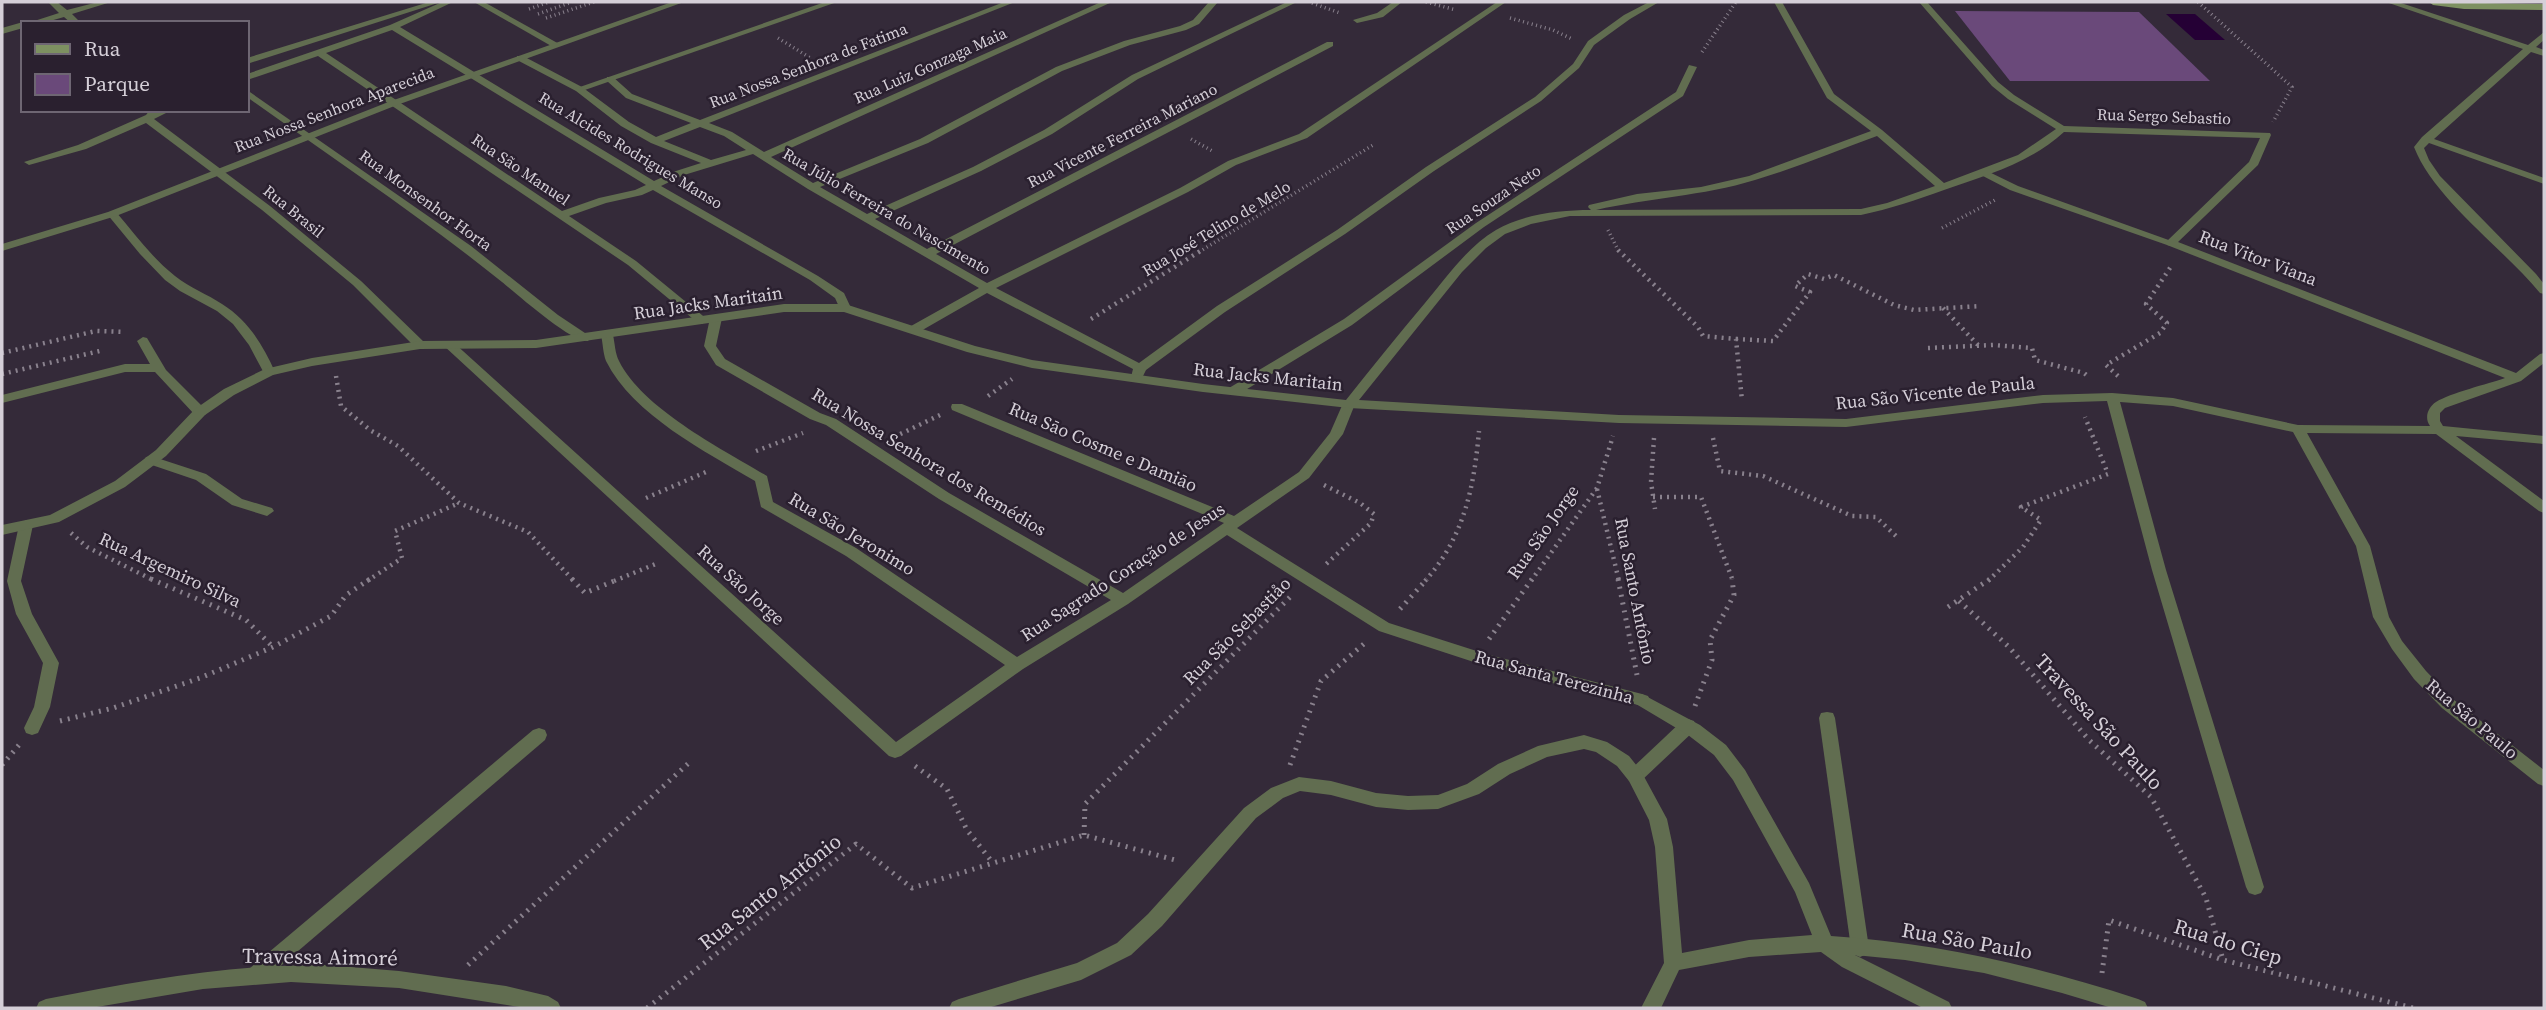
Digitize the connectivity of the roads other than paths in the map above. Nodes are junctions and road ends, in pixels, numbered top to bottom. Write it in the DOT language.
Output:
graph roads {
  1 [pos="52,2"];
  2 [pos="107,2"];
  3 [pos="437,2"];
  4 [pos="449,2"];
  5 [pos="478,2"];
  6 [pos="680,2"];
  7 [pos="833,2"];
  8 [pos="1011,2"];
  9 [pos="1108,2"];
  10 [pos="1214,2"];
  11 [pos="1293,2"];
  12 [pos="1398,2"];
  13 [pos="1502,2"];
  14 [pos="1656,2"];
  15 [pos="1778,2"];
  16 [pos="1923,2"];
  17 [pos="2390,2"];
  18 [pos="2433,2"];
  19 [pos="2544,7"];
  20 [pos="67,13"];
  21 [pos="1357,20"];
  22 [pos="39,21"];
  23 [pos="75,21"];
  24 [pos="21,27"];
  25 [pos="393,27"];
  26 [pos="2,32"];
  27 [pos="2544,35"];
  28 [pos="1330,44"];
  29 [pos="556,46"];
  30 [pos="2530,48"];
  31 [pos="318,52"];
  32 [pos="2544,53"];
  33 [pos="520,58"];
  34 [pos="248,61"];
  35 [pos="1692,67"];
  36 [pos="475,74"];
  37 [pos="248,76"];
  38 [pos="610,79"];
  39 [pos="579,89"];
  40 [pos="248,94"];
  41 [pos="394,103"];
  42 [pos="151,115"];
  43 [pos="702,123"];
  44 [pos="2062,129"];
  45 [pos="1878,132"];
  46 [pos="309,135"];
  47 [pos="2426,139"];
  48 [pos="655,141"];
  49 [pos="752,151"];
  50 [pos="764,156"];
  51 [pos="29,162"];
  52 [pos="711,164"];
  53 [pos="2511,169"];
  54 [pos="2544,169"];
  55 [pos="218,172"];
  56 [pos="1985,173"];
  57 [pos="2544,181"];
  58 [pos="652,184"];
  59 [pos="812,187"];
  60 [pos="1942,187"];
  61 [pos="1570,213"];
  62 [pos="113,214"];
  63 [pos="561,215"];
  64 [pos="868,218"];
  65 [pos="2177,245"];
  66 [pos="2,248"];
  67 [pos="928,253"];
  68 [pos="988,288"];
  69 [pos="2544,291"];
  70 [pos="845,308"];
  71 [pos="709,319"];
  72 [pos="915,329"];
  73 [pos="607,335"];
  74 [pos="584,338"];
  75 [pos="143,341"];
  76 [pos="420,345"];
  77 [pos="449,345"];
  78 [pos="2544,357"];
  79 [pos="158,368"];
  80 [pos="269,372"];
  81 [pos="1138,373"];
  82 [pos="2517,378"];
  83 [pos="1234,391"];
  84 [pos="2112,397"];
  85 [pos="2,399"];
  86 [pos="1349,404"];
  87 [pos="962,409"];
  88 [pos="200,412"];
  89 [pos="2298,429"];
  90 [pos="2439,430"];
  91 [pos="2544,440"];
  92 [pos="151,460"];
  93 [pos="2544,508"];
  94 [pos="267,511"];
  95 [pos="1230,525"];
  96 [pos="26,526"];
  97 [pos="2,530"];
  98 [pos="1123,600"];
  99 [pos="1017,665"];
  100 [pos="1827,718"];
  101 [pos="1688,726"];
  102 [pos="32,728"];
  103 [pos="540,735"];
  104 [pos="895,751"];
  105 [pos="1635,776"];
  106 [pos="2544,779"];
  107 [pos="2255,887"];
  108 [pos="1825,944"];
  109 [pos="1860,948"];
  110 [pos="1673,963"];
  111 [pos="256,975"];
  112 [pos="46,1008"];
  113 [pos="551,1008"];
  114 [pos="959,1008"];
  115 [pos="1651,1008"];
  116 [pos="1942,1008"];
  117 [pos="2138,1008"];
  1 -- 20 [label="street"];
  2 -- 20 [label="street"];
  3 -- 34 [label="street"];
  4 -- 25 [label="street"];
  5 -- 29 [label="street"];
  6 -- 29 [label="street, Rua Nossa Senhora Aparecida"];
  7 -- 38 [label="street"];
  8 -- 43 [label="street, Rua Nossa Senhora de Fatima"];
  9 -- 50 [label="street, Rua Luiz Gonzaga Maia"];
  10 -- 59 [label="street"];
  11 -- 64 [label="street"];
  12 -- 21 [label="street"];
  13 -- 68 [label="street"];
  14 -- 81 [label="street"];
  15 -- 45 [label="street"];
  16 -- 44 [label="street"];
  17 -- 30 [label="street"];
  18 -- 19 [label="street"];
  20 -- 22 [label="street"];
  20 -- 23 [label="street"];
  24 -- 26 [label="street"];
  25 -- 31 [label="street"];
  25 -- 36 [label="street, Rua Alcides Rodrigues Manso"];
  27 -- 30 [label="street"];
  28 -- 67 [label="street, Rua Vicente Ferreira Mariano"];
  29 -- 33 [label="street, Rua Nossa Senhora Aparecida"];
  30 -- 32 [label="street"];
  30 -- 47 [label="street"];
  31 -- 37 [label="street"];
  31 -- 41 [label="street, Rua São Manuel"];
  33 -- 36 [label="street, Rua Nossa Senhora Aparecida"];
  33 -- 39 [label="street"];
  35 -- 83 [label="street, Rua Souza Neto"];
  36 -- 41 [label="street, Rua Nossa Senhora Aparecida"];
  36 -- 58 [label="street, Rua Alcides Rodrigues Manso"];
  38 -- 39 [label="street"];
  38 -- 43 [label="street, Rua Júlio Ferreira do Nascimento"];
  39 -- 48 [label="street"];
  40 -- 46 [label="street, Rua Monsenhor Horta"];
  41 -- 46 [label="street, Rua Nossa Senhora Aparecida"];
  41 -- 63 [label="street, Rua São Manuel"];
  42 -- 51 [label="street"];
  42 -- 55 [label="street, Rua Brasil"];
  43 -- 48 [label="street, Rua Nossa Senhora de Fatima"];
  43 -- 49 [label="street, Rua Júlio Ferreira do Nascimento"];
  44 -- 56 [label="street, Rua Jacks Maritain"];
  44 -- 65 [label="street, Rua Sergo Sebastio"];
  45 -- 60 [label="street"];
  45 -- 61 [label="street"];
  46 -- 55 [label="street, Rua Nossa Senhora Aparecida"];
  46 -- 74 [label="street, Rua Monsenhor Horta"];
  47 -- 53 [label="street"];
  47 -- 69 [label="street"];
  48 -- 52 [label="street"];
  49 -- 50 [label="street, Rua Júlio Ferreira do Nascimento"];
  49 -- 52 [label="street"];
  50 -- 59 [label="street, Rua Júlio Ferreira do Nascimento"];
  52 -- 58 [label="street"];
  53 -- 54 [label="street"];
  53 -- 57 [label="street"];
  55 -- 62 [label="street, Rua Nossa Senhora Aparecida"];
  55 -- 76 [label="street, Rua Brasil"];
  56 -- 60 [label="street, Rua Jacks Maritain"];
  56 -- 65 [label="street, Rua Vitor Viana"];
  58 -- 63 [label="street"];
  58 -- 70 [label="street, Rua Alcides Rodrigues Manso"];
  59 -- 64 [label="street, Rua Júlio Ferreira do Nascimento"];
  60 -- 61 [label="street, Rua Jacks Maritain"];
  61 -- 86 [label="street, Rua Jacks Maritain"];
  62 -- 66 [label="street, Rua Nossa Senhora Aparecida"];
  62 -- 80 [label="street"];
  63 -- 71 [label="street, Rua São Manuel"];
  64 -- 67 [label="street, Rua Júlio Ferreira do Nascimento"];
  65 -- 82 [label="street, Rua Vitor Viana"];
  67 -- 68 [label="street, Rua Júlio Ferreira do Nascimento"];
  68 -- 72 [label="street"];
  68 -- 81 [label="street, Rua Júlio Ferreira do Nascimento"];
  70 -- 71 [label="street, Rua Jacks Maritain"];
  70 -- 72 [label="street, Rua Jacks Maritain"];
  71 -- 73 [label="street, Rua Jacks Maritain"];
  71 -- 98 [label="street, Rua Nossa Senhora dos Remédios"];
  72 -- 81 [label="street, Rua Jacks Maritain"];
  73 -- 74 [label="street, Rua Jacks Maritain"];
  73 -- 99 [label="street, Rua São Jeronimo"];
  74 -- 77 [label="street, Rua Jacks Maritain"];
  75 -- 79 [label="street"];
  76 -- 77 [label="street, Rua Jacks Maritain"];
  76 -- 80 [label="street, Rua Jacks Maritain"];
  77 -- 104 [label="street, Rua São Jorge"];
  78 -- 82 [label="street"];
  79 -- 85 [label="street"];
  79 -- 88 [label="street"];
  80 -- 88 [label="street"];
  81 -- 83 [label="street, Rua Jacks Maritain"];
  82 -- 90 [label="street"];
  83 -- 86 [label="street, Rua Jacks Maritain"];
  84 -- 86 [label="street, Rua São Vicente de Paula"];
  84 -- 89 [label="street, Rua São Vicente de Paula"];
  84 -- 107 [label="street"];
  86 -- 95 [label="street, Rua Sagrado Coração de Jesus"];
  87 -- 95 [label="street, Rua Sāo Cosme e Damiāo"];
  88 -- 92 [label="street"];
  89 -- 90 [label="street, Rua São Vicente de Paula"];
  89 -- 106 [label="street, Rua São Paulo"];
  90 -- 91 [label="street, Rua São Vicente de Paula"];
  90 -- 93 [label="street"];
  92 -- 94 [label="street"];
  92 -- 96 [label="street"];
  95 -- 98 [label="street, Rua Sagrado Coração de Jesus"];
  95 -- 101 [label="street, Rua Santa Terezinha"];
  96 -- 97 [label="street"];
  96 -- 102 [label="street"];
  98 -- 99 [label="street, Rua Sagrado Coração de Jesus"];
  99 -- 104 [label="street, Rua Sagrado Coração de Jesus"];
  100 -- 109 [label="street"];
  101 -- 105 [label="street"];
  101 -- 108 [label="street, Rua Santa Terezinha"];
  103 -- 111 [label="street"];
  105 -- 110 [label="street"];
  105 -- 114 [label="street"];
  108 -- 109 [label="street, Rua São Paulo"];
  108 -- 110 [label="street, Rua São Paulo"];
  108 -- 116 [label="street"];
  109 -- 117 [label="street, Rua São Paulo"];
  110 -- 115 [label="street"];
  111 -- 112 [label="street, Travessa Aimoré"];
  111 -- 113 [label="street, Travessa Aimoré"];
}
